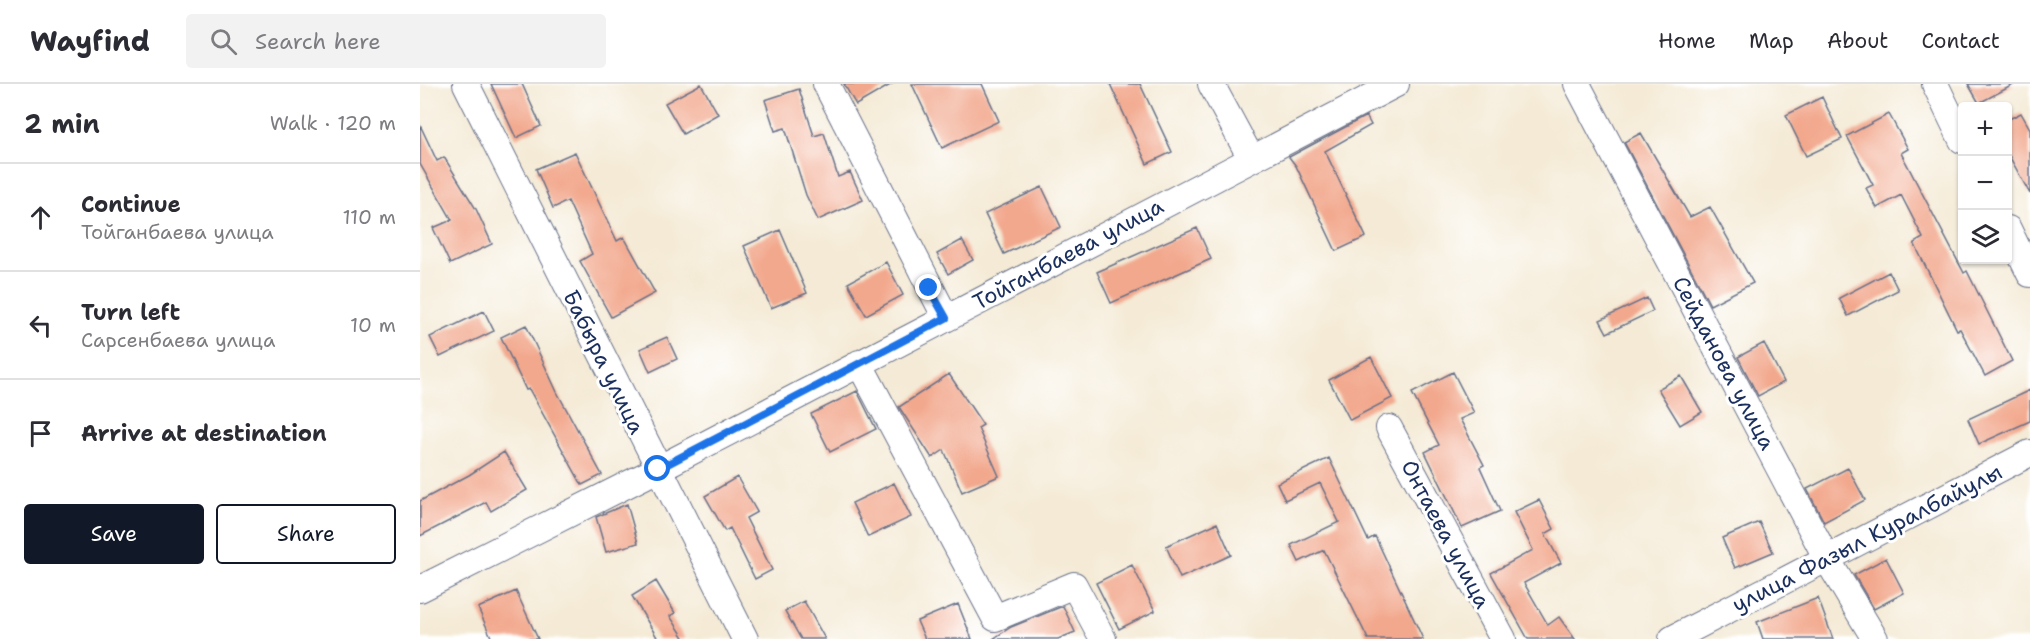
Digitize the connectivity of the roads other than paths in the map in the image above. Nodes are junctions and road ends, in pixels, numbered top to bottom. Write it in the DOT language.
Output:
graph roads {
  1 [pos="466,84"];
  2 [pos="826,84"];
  3 [pos="1211,84"];
  4 [pos="1396,84"];
  5 [pos="1577,84"];
  6 [pos="1935,84"];
  7 [pos="1958,132"];
  8 [pos="1251,158"];
  9 [pos="2012,239"];
  10 [pos="2030,274"];
  11 [pos="946,318"];
  12 [pos="859,363"];
  13 [pos="1389,428"];
  14 [pos="2030,453"];
  15 [pos="658,469"];
  16 [pos="1827,559"];
  17 [pos="420,589"];
  18 [pos="745,639"];
  19 [pos="1103,639"];
  20 [pos="1503,639"];
  21 [pos="1672,639"];
  22 [pos="1875,639"];
  1 -- 15 [label="street, Бабыра улица"];
  2 -- 11 [label="street"];
  3 -- 8 [label="street"];
  4 -- 8 [label="street, Тойганбаева улица"];
  5 -- 16 [label="street, Сейданова улица"];
  6 -- 7 [label="street"];
  8 -- 11 [label="street, Тойганбаева улица"];
  9 -- 10 [label="street"];
  11 -- 12 [label="street, Тойганбаева улица"];
  12 -- 15 [label="street, Тойганбаева улица"];
  12 -- 19 [label="street"];
  13 -- 20 [label="street, Онтаева улица"];
  14 -- 16 [label="street, улица Фазыл Куралбайулы"];
  15 -- 17 [label="street, Тойганбаева улица"];
  15 -- 18 [label="street, Бабыра улица"];
  16 -- 21 [label="street, улица Фазыл Куралбайулы"];
  16 -- 22 [label="street, Сейданова улица"];
}
